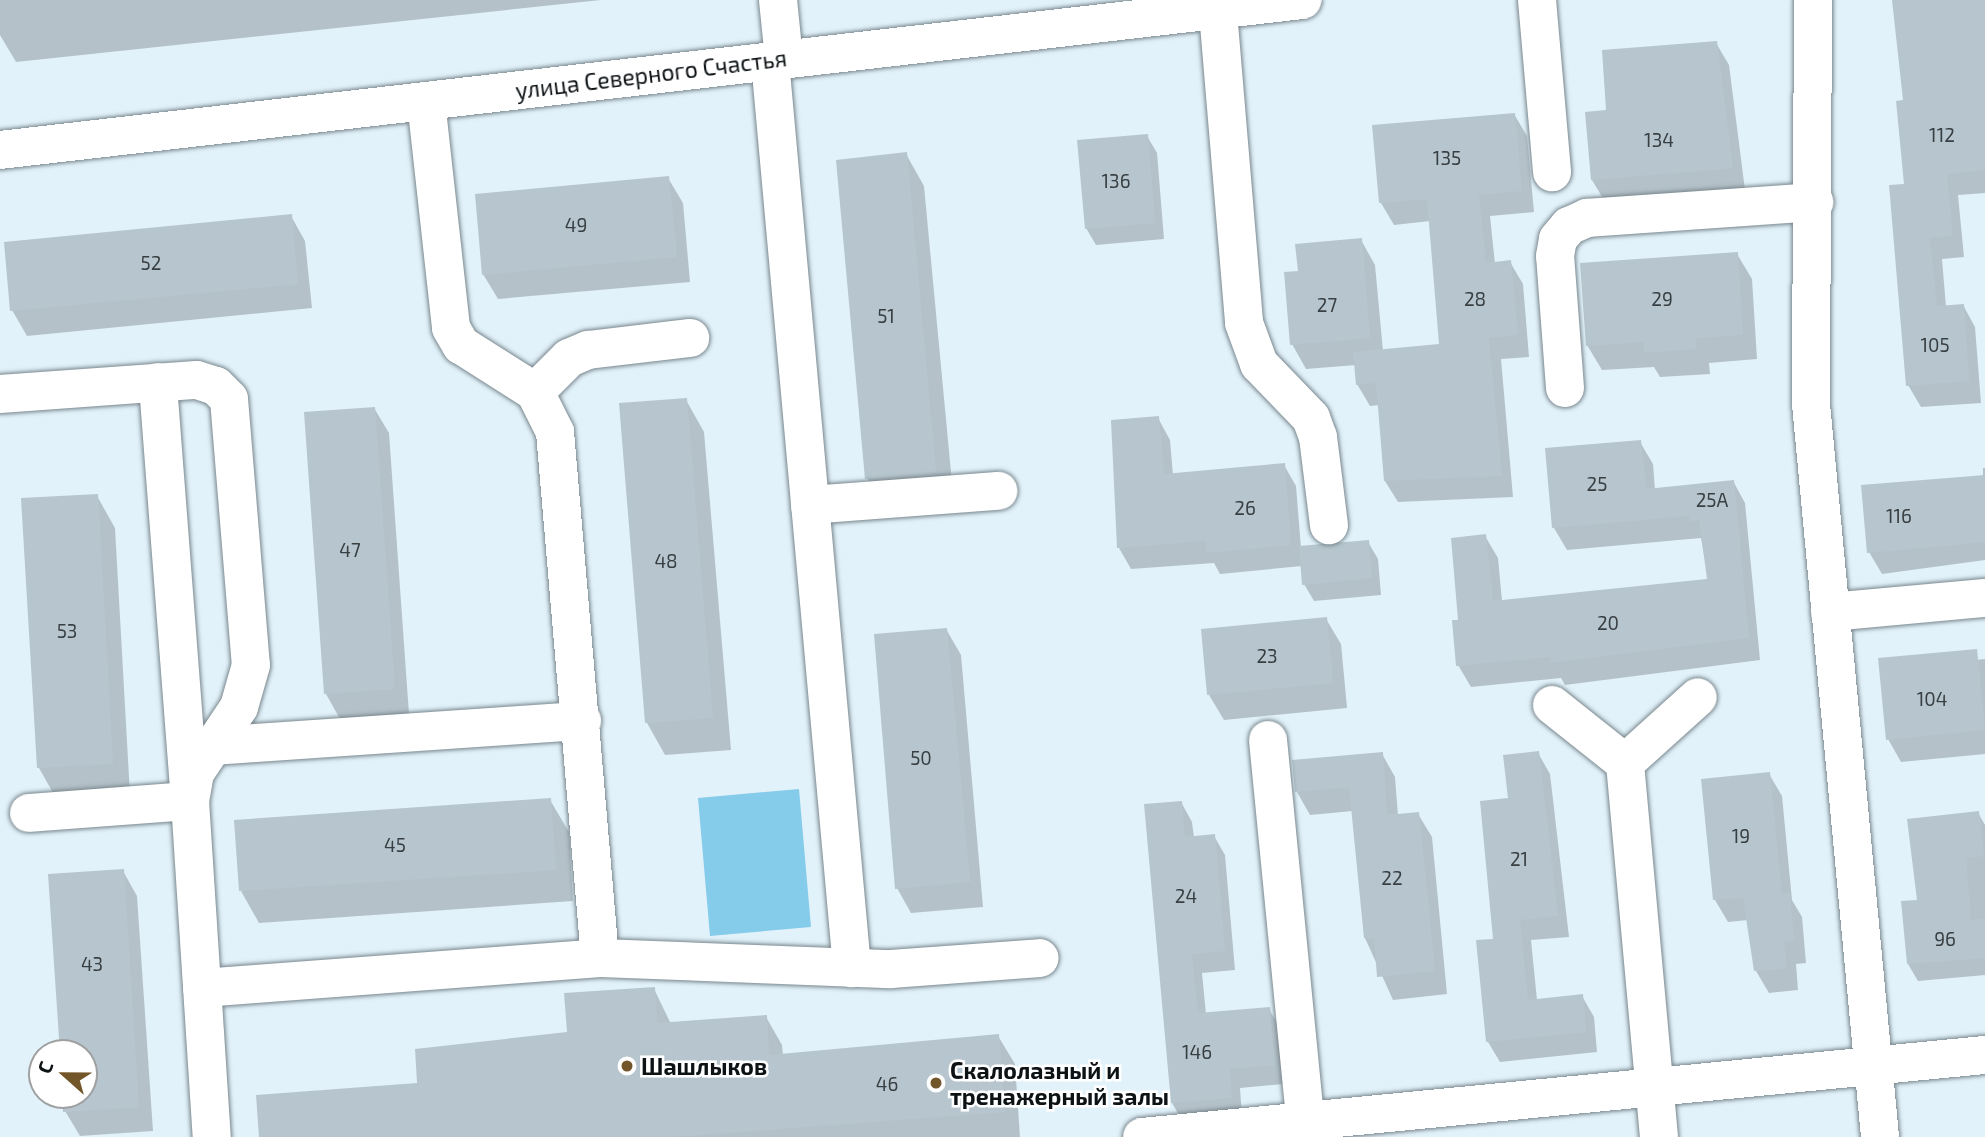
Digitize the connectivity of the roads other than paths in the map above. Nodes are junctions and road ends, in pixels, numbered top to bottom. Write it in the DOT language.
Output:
graph roads {
  1 [pos="778,0"];
  2 [pos="1302,0"];
  3 [pos="1537,0"];
  4 [pos="1813,0"];
  5 [pos="1217,5"];
  6 [pos="777,60"];
  7 [pos="426,101"];
  8 [pos="0,150"];
  9 [pos="1552,173"];
  10 [pos="1814,202"];
  11 [pos="690,338"];
  12 [pos="158,382"];
  13 [pos="1565,388"];
  14 [pos="535,392"];
  15 [pos="0,394"];
  16 [pos="998,491"];
  17 [pos="810,505"];
  18 [pos="1329,525"];
  19 [pos="1985,598"];
  20 [pos="1830,612"];
  21 [pos="251,665"];
  22 [pos="1698,696"];
  23 [pos="1552,705"];
  24 [pos="582,721"];
  25 [pos="1268,740"];
  26 [pos="255,743"];
  27 [pos="212,746"];
  28 [pos="1625,763"];
  29 [pos="190,801"];
  30 [pos="29,813"];
  31 [pos="600,958"];
  32 [pos="1040,958"];
  33 [pos="852,968"];
  34 [pos="202,988"];
  35 [pos="1985,1055"];
  36 [pos="1873,1066"];
  37 [pos="1654,1087"];
  38 [pos="1306,1129"];
  39 [pos="212,1137"];
  40 [pos="1142,1137"];
  41 [pos="1659,1137"];
  42 [pos="1880,1137"];
  1 -- 6 [label="street"];
  2 -- 5 [label="street, улица Северного Счастья"];
  3 -- 9 [label="street"];
  4 -- 10 [label="street"];
  5 -- 6 [label="street, улица Северного Счастья"];
  5 -- 18 [label="street"];
  6 -- 7 [label="street, улица Северного Счастья"];
  6 -- 17 [label="street"];
  7 -- 8 [label="street, улица Северного Счастья"];
  7 -- 14 [label="street"];
  10 -- 13 [label="street"];
  10 -- 20 [label="street"];
  11 -- 14 [label="street"];
  12 -- 15 [label="street"];
  12 -- 21 [label="street"];
  12 -- 29 [label="street"];
  14 -- 24 [label="street"];
  16 -- 17 [label="street"];
  17 -- 33 [label="street"];
  19 -- 20 [label="street"];
  20 -- 36 [label="street"];
  21 -- 26 [label="street"];
  21 -- 27 [label="street"];
  22 -- 28 [label="street"];
  23 -- 28 [label="street"];
  24 -- 26 [label="street"];
  24 -- 31 [label="street"];
  25 -- 38 [label="street"];
  26 -- 27 [label="street"];
  27 -- 29 [label="street"];
  28 -- 37 [label="street"];
  29 -- 30 [label="street"];
  29 -- 34 [label="street"];
  31 -- 33 [label="street"];
  31 -- 34 [label="street"];
  32 -- 33 [label="street"];
  34 -- 39 [label="street"];
  35 -- 36 [label="street"];
  36 -- 37 [label="street"];
  36 -- 42 [label="street"];
  37 -- 38 [label="street"];
  37 -- 41 [label="street"];
  38 -- 40 [label="street"];
}
